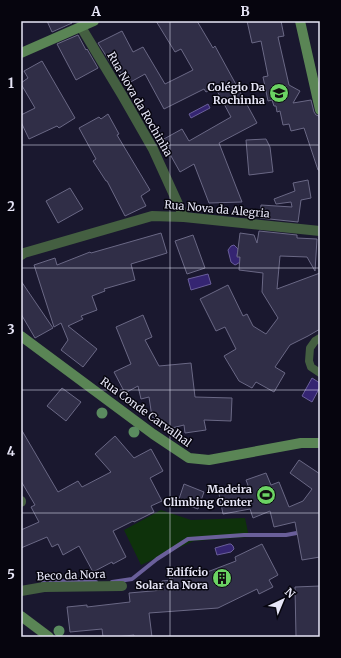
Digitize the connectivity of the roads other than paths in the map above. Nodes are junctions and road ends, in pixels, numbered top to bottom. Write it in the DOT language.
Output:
graph roads {
  1 [pos="94,21"];
  2 [pos="300,21"];
  3 [pos="81,27"];
  4 [pos="21,53"];
  5 [pos="320,110"];
  6 [pos="184,217"];
  7 [pos="320,231"];
  8 [pos="21,255"];
  9 [pos="21,336"];
  10 [pos="320,338"];
  11 [pos="320,373"];
  12 [pos="320,443"];
  13 [pos="122,586"];
  14 [pos="21,591"];
  15 [pos="21,616"];
  16 [pos="49,637"];
  1 -- 3 [label="street"];
  2 -- 5 [label="street"];
  3 -- 4 [label="street"];
  3 -- 6 [label="street, Rua Nova da Rochinha"];
  6 -- 7 [label="street, Rua Nova da Alegria"];
  6 -- 8 [label="street, Rua Nova da Alegria"];
  9 -- 12 [label="street, Rua Conde Carvalhal"];
  10 -- 11 [label="lane"];
  13 -- 14 [label="street, Beco da Nora"];
  15 -- 16 [label="street"];
}
